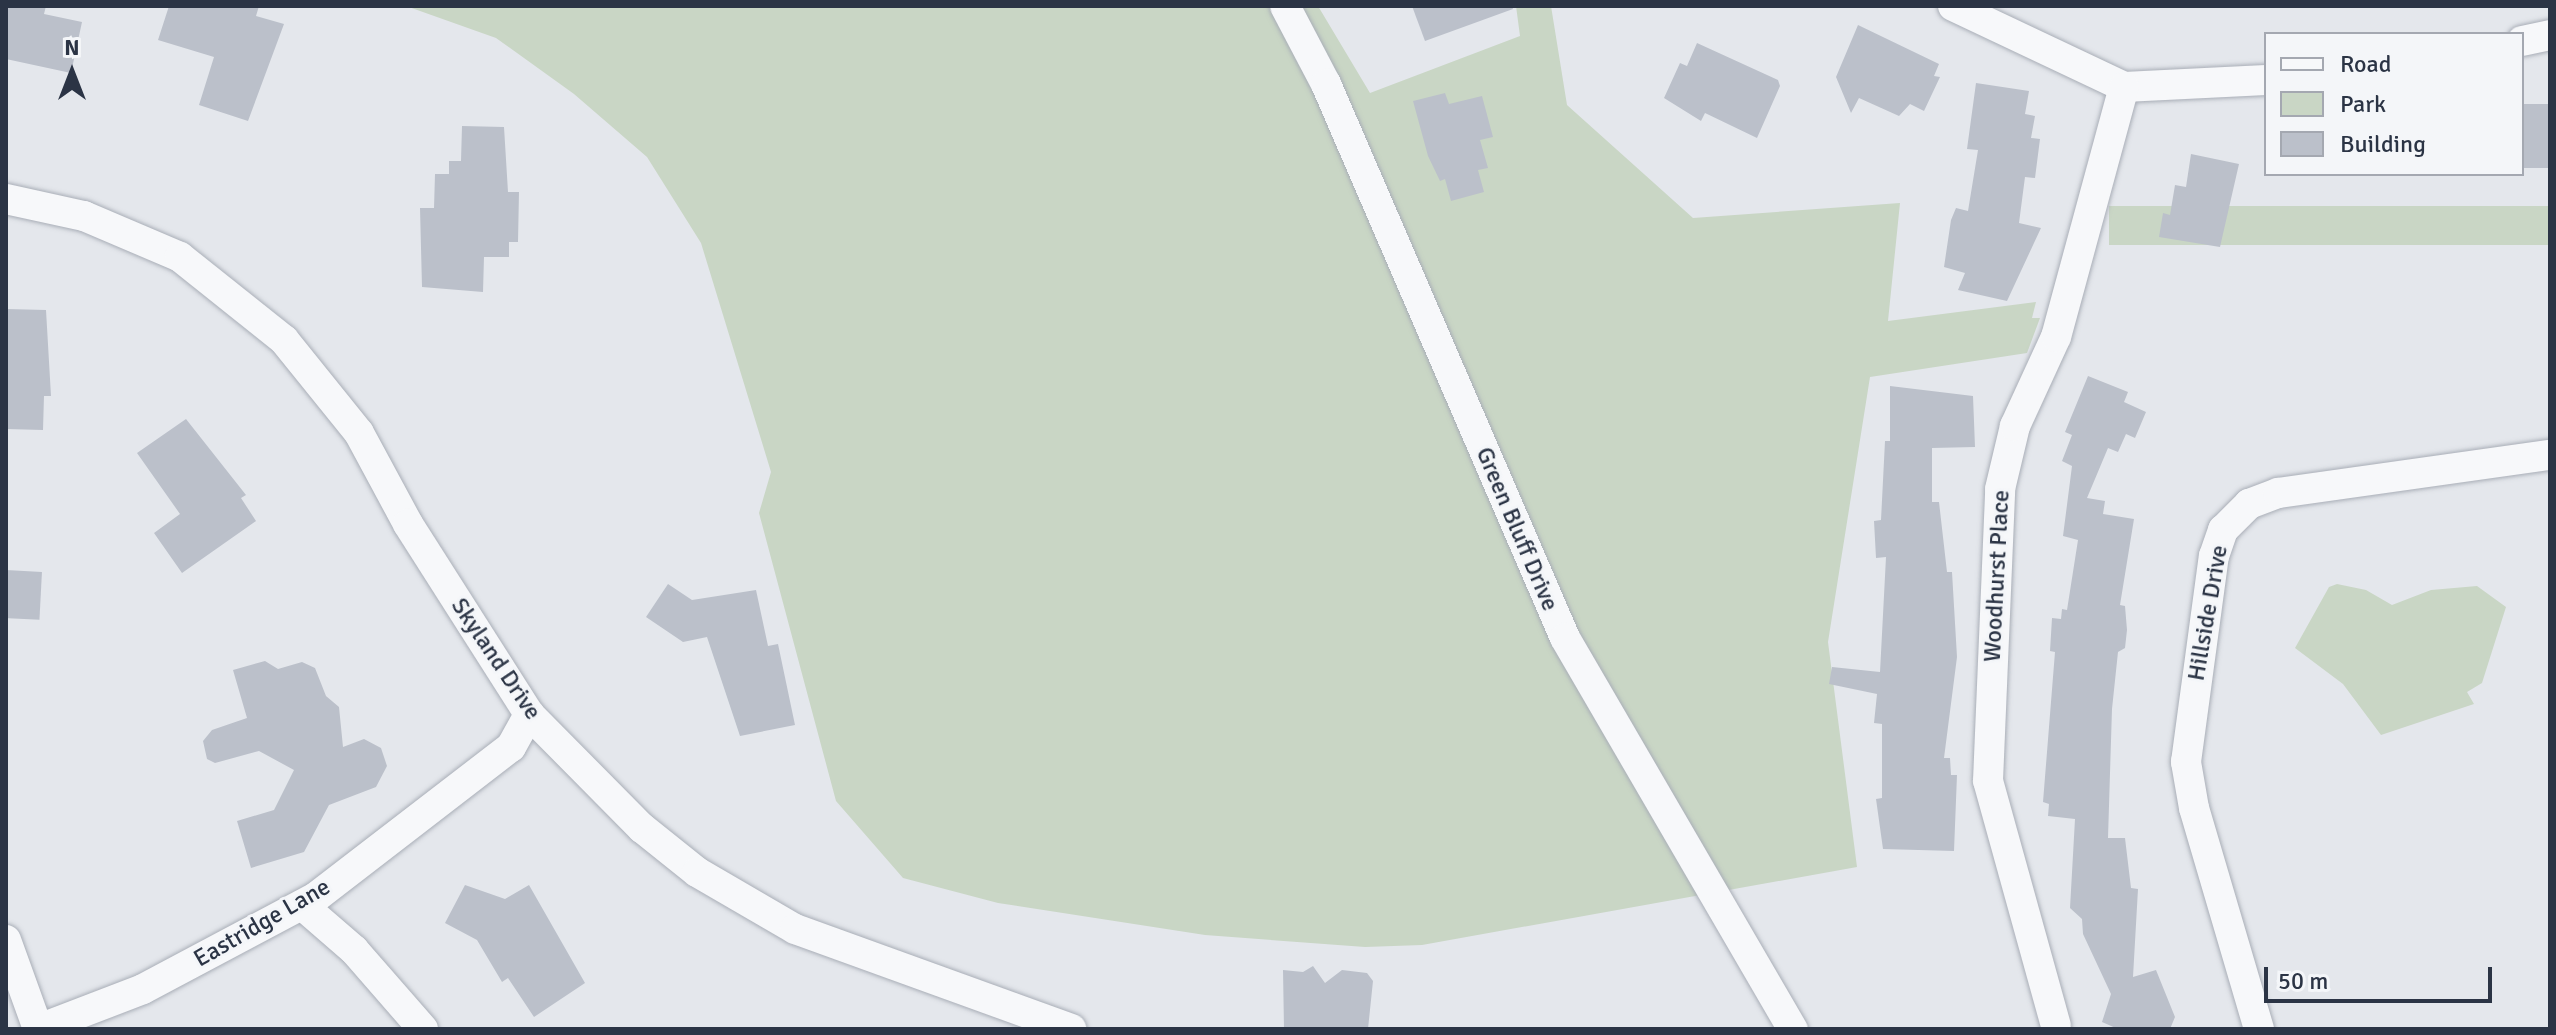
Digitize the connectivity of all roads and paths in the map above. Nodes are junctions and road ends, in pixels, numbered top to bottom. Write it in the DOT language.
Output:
graph roads {
  1 [pos="1285,6"];
  2 [pos="1953,6"];
  3 [pos="2550,35"];
  4 [pos="2524,41"];
  5 [pos="2264,80"];
  6 [pos="2124,87"];
  7 [pos="6,199"];
  8 [pos="2550,455"];
  9 [pos="529,714"];
  10 [pos="302,905"];
  11 [pos="6,940"];
  12 [pos="1028,1021"];
  13 [pos="2056,1026"];
  14 [pos="39,1029"];
  15 [pos="423,1029"];
  16 [pos="1071,1029"];
  17 [pos="1793,1029"];
  18 [pos="2259,1029"];
  1 -- 17 [label="street, Green Bluff Drive"];
  2 -- 6 [label="street"];
  3 -- 4 [label="street"];
  5 -- 6 [label="street"];
  6 -- 13 [label="street, Woodhurst Place"];
  7 -- 9 [label="street, Skyland Drive"];
  8 -- 18 [label="street, Hillside Drive"];
  9 -- 10 [label="street, Eastridge Lane"];
  9 -- 12 [label="street, Skyland Drive"];
  10 -- 14 [label="street, Eastridge Lane"];
  10 -- 15 [label="street"];
  11 -- 14 [label="street"];
  12 -- 16 [label="street, Skyland Drive"];
}
